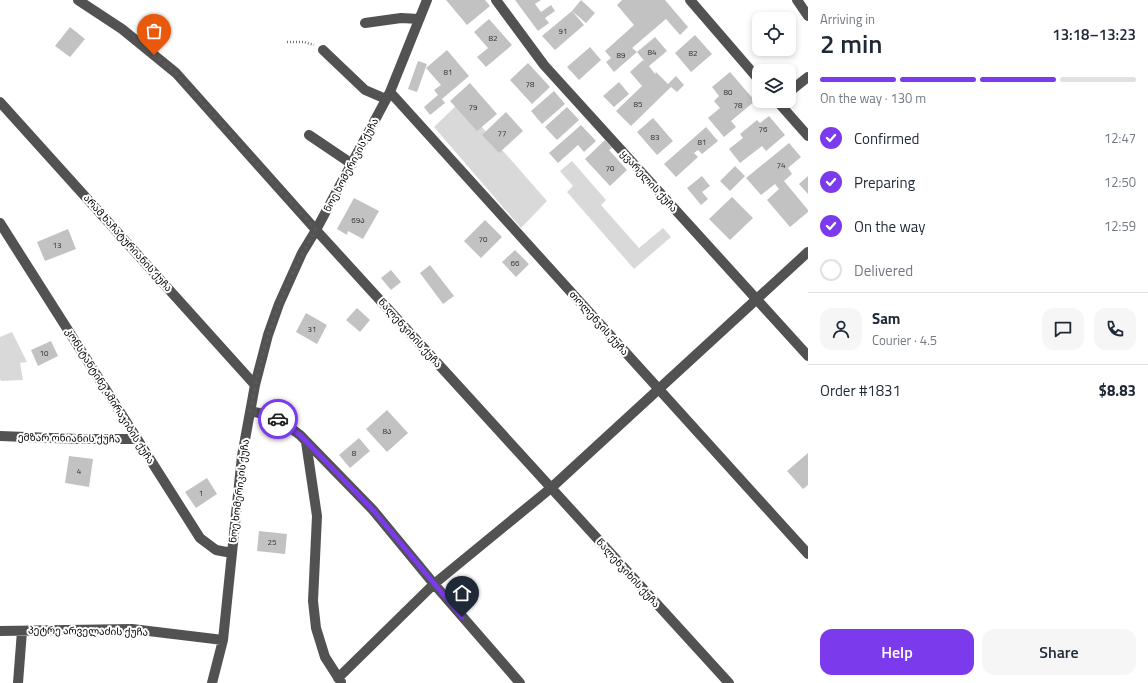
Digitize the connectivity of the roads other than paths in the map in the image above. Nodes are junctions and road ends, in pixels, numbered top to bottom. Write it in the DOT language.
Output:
graph roads {
  1 [pos="78,0"];
  2 [pos="427,0"];
  3 [pos="496,0"];
  4 [pos="690,0"];
  5 [pos="797,0"];
  6 [pos="808,16"];
  7 [pos="420,19"];
  8 [pos="365,23"];
  9 [pos="323,50"];
  10 [pos="752,72"];
  11 [pos="808,77"];
  12 [pos="796,86"];
  13 [pos="388,96"];
  14 [pos="0,102"];
  15 [pos="783,108"];
  16 [pos="309,135"];
  17 [pos="808,136"];
  18 [pos="352,164"];
  19 [pos="0,223"];
  20 [pos="316,230"];
  21 [pos="808,252"];
  22 [pos="756,299"];
  23 [pos="808,356"];
  24 [pos="255,385"];
  25 [pos="660,390"];
  26 [pos="250,412"];
  27 [pos="0,436"];
  28 [pos="138,440"];
  29 [pos="306,442"];
  30 [pos="551,488"];
  31 [pos="232,553"];
  32 [pos="808,554"];
  33 [pos="434,584"];
  34 [pos="0,631"];
  35 [pos="22,631"];
  36 [pos="223,640"];
  37 [pos="340,680"];
  38 [pos="18,683"];
  39 [pos="212,683"];
  40 [pos="520,683"];
  41 [pos="729,683"];
  1 -- 20 [label="street, წალენჯიხის ქუჩა"];
  2 -- 7 [label="street, ნოე ხომერიკის ქუჩა"];
  3 -- 22 [label="street, ყვარელის ქუჩა"];
  4 -- 10 [label="street"];
  5 -- 6 [label="street"];
  7 -- 8 [label="street"];
  7 -- 13 [label="street, ნოე ხომერიკის ქუჩა"];
  9 -- 13 [label="street"];
  11 -- 12 [label="street"];
  13 -- 18 [label="street, ნოე ხომერიკის ქუჩა"];
  13 -- 25 [label="street, თოლენჯის ქუჩა"];
  14 -- 24 [label="street, არამ ხაჩატურიანის ქუჩა"];
  15 -- 17 [label="street"];
  16 -- 18 [label="street"];
  18 -- 20 [label="street, ნოე ხომერიკის ქუჩა"];
  19 -- 28 [label="street, კონსტანტინე ამირაჯიბის ქუჩა"];
  20 -- 24 [label="street, ნოე ხომერიკის ქუჩა"];
  20 -- 30 [label="street, წალენჯიხის ქუჩა"];
  21 -- 22 [label="street"];
  22 -- 23 [label="street, ყვარელის ქუჩა"];
  22 -- 25 [label="street"];
  24 -- 26 [label="street, ნოე ხომერიკის ქუჩა"];
  25 -- 30 [label="street"];
  25 -- 32 [label="street, თოლენჯის ქუჩა"];
  26 -- 29 [label="street"];
  26 -- 31 [label="street, ნოე ხომერიკის ქუჩა"];
  27 -- 28 [label="street, ემზარ ონიანის ქუჩა"];
  28 -- 31 [label="street, კონსტანტინე ამირაჯიბის ქუჩა"];
  29 -- 33 [label="street"];
  29 -- 37 [label="street"];
  30 -- 33 [label="street"];
  30 -- 41 [label="street, წალენჯიხის ქუჩა"];
  31 -- 36 [label="street, ნოე ხომერიკის ქუჩა"];
  33 -- 37 [label="street"];
  33 -- 40 [label="street"];
  34 -- 35 [label="street, პეტრე არველაძის ქუჩა"];
  35 -- 36 [label="street, პეტრე არველაძის ქუჩა"];
  35 -- 38 [label="street"];
  36 -- 39 [label="street, ნოე ხომერიკის ქუჩა"];
}
